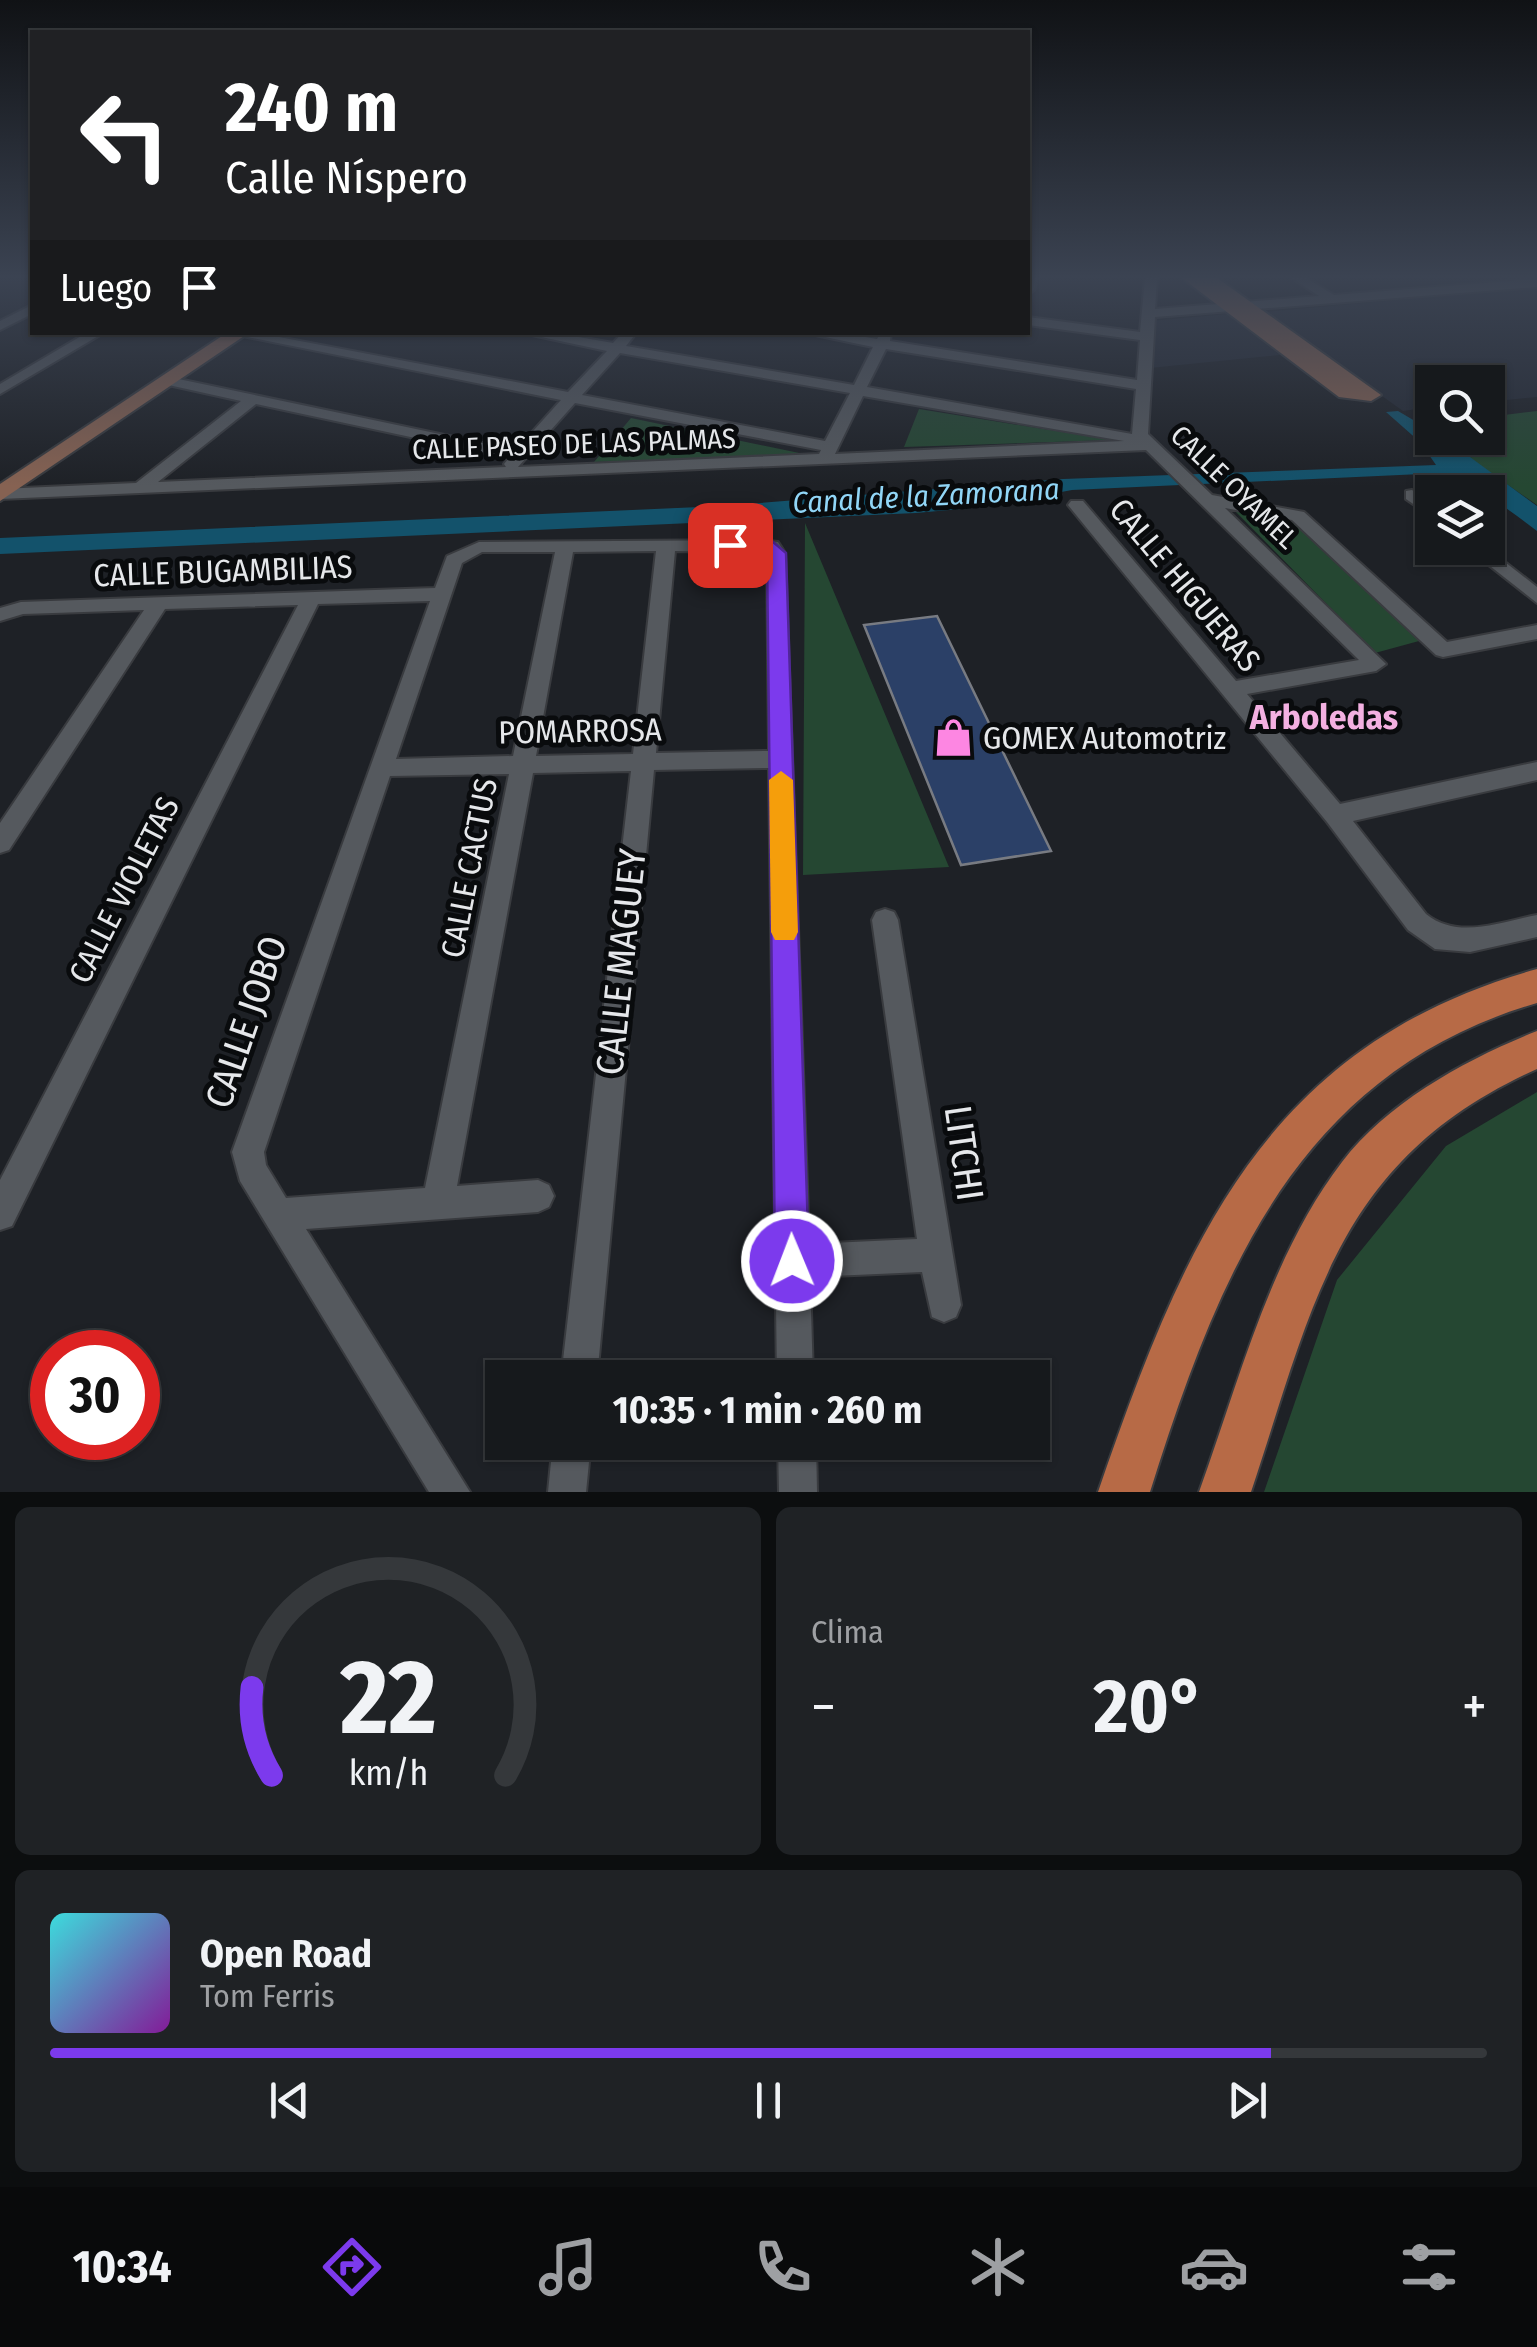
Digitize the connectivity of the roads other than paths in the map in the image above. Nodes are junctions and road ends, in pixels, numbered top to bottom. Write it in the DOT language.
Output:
graph roads {
  1 [pos="72,348"];
  2 [pos="208,348"];
  3 [pos="213,348"];
  4 [pos="308,348"];
  5 [pos="617,348"];
  6 [pos="879,348"];
  7 [pos="938,348"];
  8 [pos="1143,348"];
  9 [pos="1289,348"];
  10 [pos="1299,348"];
  11 [pos="168,382"];
  12 [pos="1141,384"];
  13 [pos="0,390"];
  14 [pos="857,393"];
  15 [pos="570,398"];
  16 [pos="254,400"];
  17 [pos="1147,442"];
  18 [pos="827,454"];
  19 [pos="519,456"];
  20 [pos="504,474"];
  21 [pos="0,476"];
  22 [pos="1197,488"];
  23 [pos="138,489"];
  24 [pos="0,494"];
  25 [pos="1412,495"];
  26 [pos="1415,498"];
  27 [pos="1077,505"];
  28 [pos="566,546"];
  29 [pos="666,546"];
  30 [pos="1497,565"];
  31 [pos="443,594"];
  32 [pos="311,598"];
  33 [pos="1537,598"];
  34 [pos="160,603"];
  35 [pos="2,613"];
  36 [pos="1537,632"];
  37 [pos="1230,690"];
  38 [pos="781,760"];
  39 [pos="642,761"];
  40 [pos="521,765"];
  41 [pos="380,768"];
  42 [pos="1537,771"];
  43 [pos="1335,815"];
  44 [pos="0,844"];
  45 [pos="886,920"];
  46 [pos="1537,926"];
  47 [pos="1537,986"];
  48 [pos="1537,1050"];
  49 [pos="13,1163"];
  50 [pos="538,1196"];
  51 [pos="438,1204"];
  52 [pos="0,1214"];
  53 [pos="278,1215"];
  54 [pos="936,1256"];
  55 [pos="792,1261"];
  56 [pos="944,1305"];
  57 [pos="580,1360"];
  58 [pos="795,1360"];
  59 [pos="570,1460"];
  60 [pos="797,1460"];
  61 [pos="452,1492"];
  62 [pos="567,1492"];
  63 [pos="798,1492"];
  64 [pos="1124,1492"];
  65 [pos="1226,1492"];
  1 -- 13 [label="street"];
  2 -- 21 [label="main road"];
  3 -- 11 [label="main road"];
  4 -- 15 [label="street"];
  5 -- 14 [label="street"];
  5 -- 15 [label="street"];
  6 -- 14 [label="street"];
  7 -- 12 [label="street"];
  8 -- 12 [label="street, CALLE OYAMEL"];
  9 -- 10 [label="main road"];
  11 -- 16 [label="street"];
  11 -- 24 [label="main road"];
  12 -- 17 [label="street, CALLE OYAMEL"];
  14 -- 17 [label="street"];
  14 -- 18 [label="street"];
  15 -- 18 [label="street"];
  15 -- 19 [label="street"];
  16 -- 19 [label="street"];
  16 -- 23 [label="street"];
  17 -- 18 [label="street, CALLE PASEO DE LAS PALMAS"];
  17 -- 22 [label="street, CALLE OYAMEL"];
  18 -- 20 [label="street, CALLE PASEO DE LAS PALMAS"];
  19 -- 20 [label="street"];
  20 -- 23 [label="street, CALLE PASEO DE LAS PALMAS"];
  22 -- 36 [label="street"];
  22 -- 37 [label="street, CALLE OYAMEL"];
  23 -- 24 [label="street, CALLE PASEO DE LAS PALMAS"];
  25 -- 26 [label="street"];
  27 -- 37 [label="street, CALLE HIGUERAS"];
  28 -- 29 [label="street"];
  28 -- 31 [label="street, CALLE JOBO"];
  28 -- 40 [label="street, CALLE CACTUS"];
  29 -- 38 [label="street"];
  29 -- 39 [label="street, CALLE MAGUEY"];
  30 -- 33 [label="street"];
  31 -- 32 [label="street, CALLE BUGAMBILIAS"];
  31 -- 41 [label="street, CALLE JOBO"];
  32 -- 34 [label="street, CALLE BUGAMBILIAS"];
  32 -- 49 [label="street, CALLE VIOLETAS"];
  34 -- 35 [label="street, CALLE BUGAMBILIAS"];
  34 -- 44 [label="street"];
  37 -- 43 [label="street, CALLE HIGUERAS"];
  38 -- 39 [label="street, POMARROSA"];
  38 -- 55 [label="street"];
  39 -- 40 [label="street, POMARROSA"];
  39 -- 57 [label="street, CALLE MAGUEY"];
  40 -- 41 [label="street, POMARROSA"];
  40 -- 51 [label="street, CALLE CACTUS"];
  41 -- 53 [label="street, CALLE JOBO"];
  42 -- 43 [label="street"];
  43 -- 46 [label="street, CALLE HIGUERAS"];
  45 -- 54 [label="street, LITCHI"];
  47 -- 64 [label="main road"];
  48 -- 65 [label="main road"];
  49 -- 52 [label="street, CALLE VIOLETAS"];
  50 -- 51 [label="street"];
  51 -- 53 [label="street"];
  53 -- 61 [label="street, CALLE JOBO"];
  54 -- 55 [label="street"];
  54 -- 56 [label="street, LITCHI"];
  55 -- 58 [label="street"];
  59 -- 62 [label="street"];
  60 -- 63 [label="street"];
}
